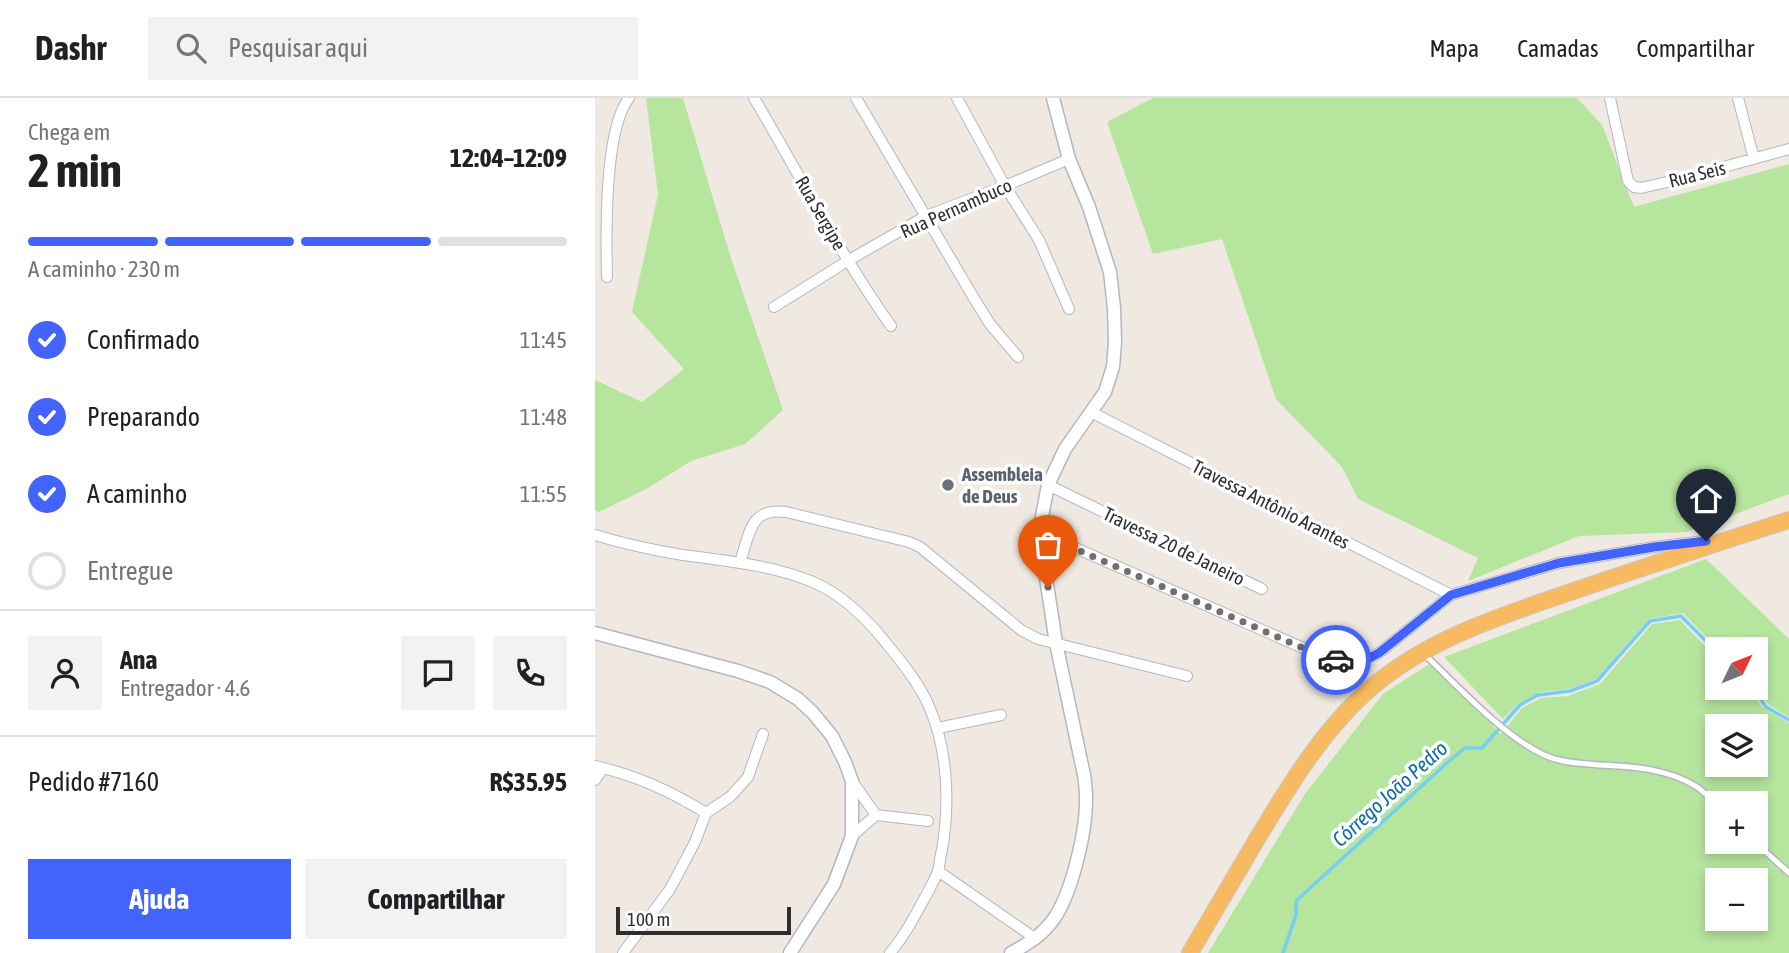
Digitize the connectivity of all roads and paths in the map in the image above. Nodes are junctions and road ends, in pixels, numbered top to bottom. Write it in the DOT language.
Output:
graph roads {
  1 [pos="629,98"];
  2 [pos="754,98"];
  3 [pos="856,98"];
  4 [pos="957,98"];
  5 [pos="1053,98"];
  6 [pos="1609,98"];
  7 [pos="1738,98"];
  8 [pos="1789,149"];
  9 [pos="1069,159"];
  10 [pos="1753,159"];
  11 [pos="1005,186"];
  12 [pos="926,216"];
  13 [pos="849,260"];
  14 [pos="607,277"];
  15 [pos="774,307"];
  16 [pos="1069,309"];
  17 [pos="891,326"];
  18 [pos="1018,357"];
  19 [pos="1091,412"];
  20 [pos="1048,485"];
  21 [pos="1789,520"];
  22 [pos="1039,533"];
  23 [pos="595,535"];
  24 [pos="1731,538"];
  25 [pos="740,562"];
  26 [pos="1262,589"];
  27 [pos="1451,595"];
  28 [pos="595,633"];
  29 [pos="1056,643"];
  30 [pos="1422,652"];
  31 [pos="1187,676"];
  32 [pos="1001,716"];
  33 [pos="938,728"];
  34 [pos="763,734"];
  35 [pos="599,767"];
  36 [pos="595,780"];
  37 [pos="852,781"];
  38 [pos="1705,794"];
  39 [pos="706,813"];
  40 [pos="876,816"];
  41 [pos="928,821"];
  42 [pos="852,836"];
  43 [pos="1768,854"];
  44 [pos="938,871"];
  45 [pos="1789,873"];
  46 [pos="1035,939"];
  47 [pos="623,953"];
  48 [pos="789,953"];
  49 [pos="890,953"];
  50 [pos="1011,953"];
  51 [pos="1190,953"];
  1 -- 14 [label="street"];
  2 -- 13 [label="street, Rua Sergipe"];
  3 -- 12 [label="street"];
  4 -- 11 [label="street"];
  5 -- 9 [label="street"];
  6 -- 10 [label="street, Rua Seis"];
  7 -- 10 [label="street"];
  8 -- 10 [label="street, Rua Seis"];
  9 -- 11 [label="street, Rua Pernambuco"];
  9 -- 19 [label="street"];
  11 -- 12 [label="street, Rua Pernambuco"];
  11 -- 16 [label="street"];
  12 -- 13 [label="street, Rua Pernambuco"];
  12 -- 18 [label="street"];
  13 -- 15 [label="street, Rua Pernambuco"];
  13 -- 17 [label="street, Rua Sergipe"];
  19 -- 20 [label="street"];
  19 -- 27 [label="street, Travessa Antônio Arantes"];
  20 -- 22 [label="street"];
  20 -- 26 [label="street, Travessa 20 de Janeiro"];
  21 -- 24 [label="highway"];
  22 -- 27 [label="street"];
  22 -- 29 [label="street"];
  23 -- 25 [label="street"];
  24 -- 27 [label="street"];
  24 -- 30 [label="highway"];
  25 -- 29 [label="street"];
  25 -- 33 [label="street"];
  28 -- 37 [label="street"];
  29 -- 31 [label="street"];
  29 -- 46 [label="street"];
  30 -- 38 [label="lane"];
  30 -- 51 [label="highway"];
  32 -- 33 [label="street"];
  33 -- 44 [label="street"];
  34 -- 39 [label="street"];
  35 -- 36 [label="street"];
  35 -- 39 [label="street"];
  37 -- 40 [label="street"];
  37 -- 42 [label="street"];
  39 -- 47 [label="street"];
  40 -- 41 [label="street"];
  40 -- 42 [label="street"];
  42 -- 48 [label="street"];
  43 -- 45 [label="lane"];
  44 -- 46 [label="street"];
  44 -- 49 [label="street"];
  46 -- 50 [label="street"];
}
